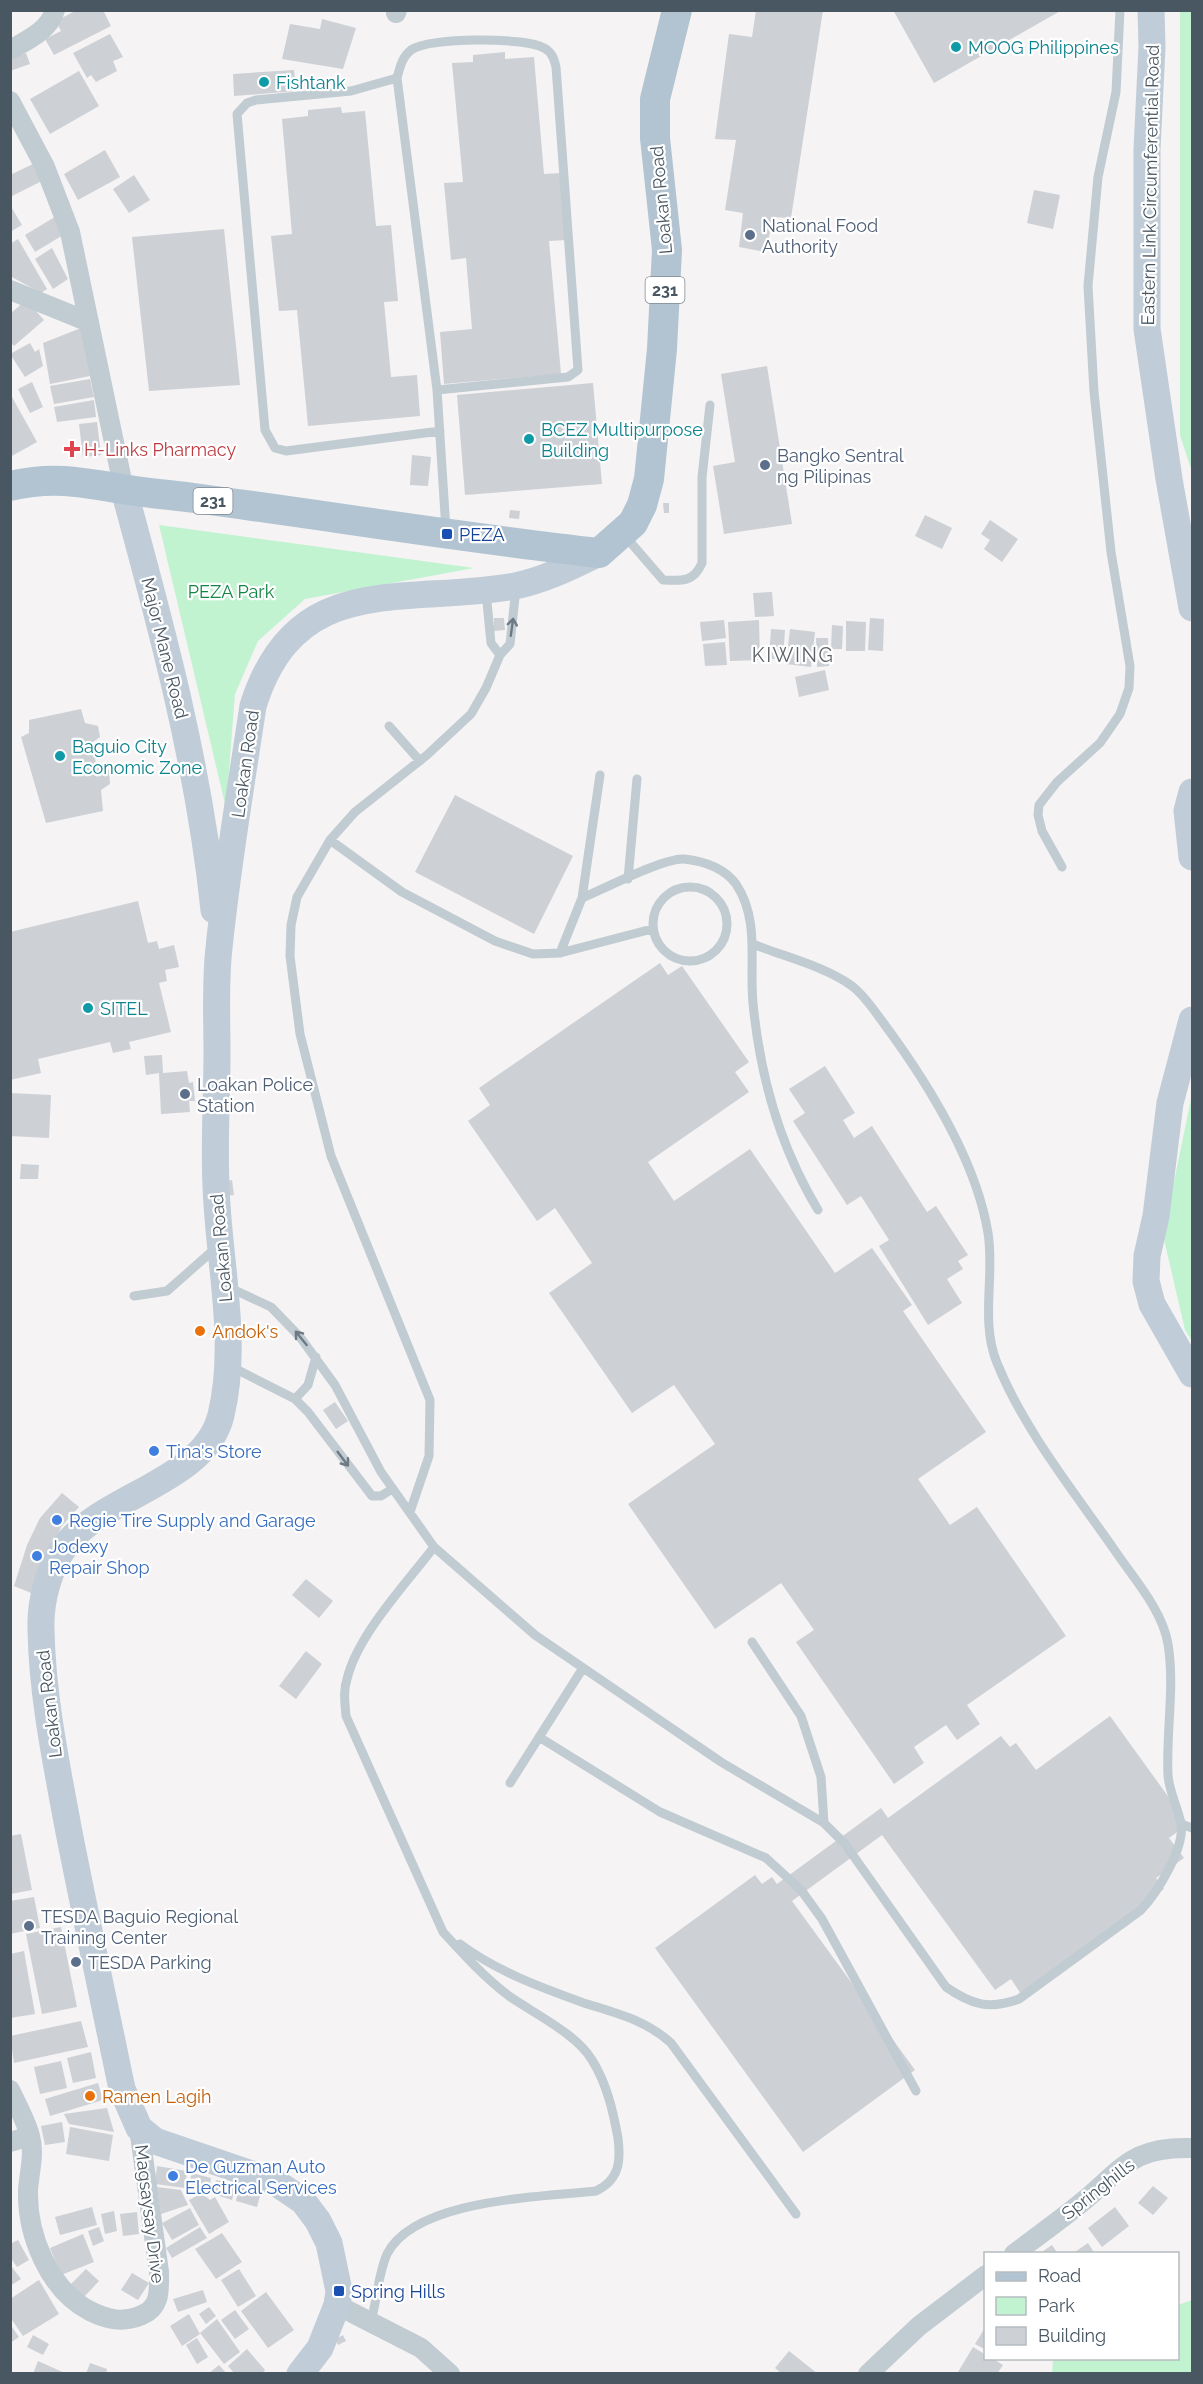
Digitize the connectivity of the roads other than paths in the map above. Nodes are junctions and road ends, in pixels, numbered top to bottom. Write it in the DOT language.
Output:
graph roads {
  1 [pos="55,10"];
  2 [pos="677,10"];
  3 [pos="1120,10"];
  4 [pos="1151,10"];
  5 [pos="10,50"];
  6 [pos="397,78"];
  7 [pos="10,100"];
  8 [pos="10,290"];
  9 [pos="89,322"];
  10 [pos="437,390"];
  11 [pos="710,405"];
  12 [pos="440,431"];
  13 [pos="10,486"];
  14 [pos="124,489"];
  15 [pos="447,534"];
  16 [pos="623,534"];
  17 [pos="600,553"];
  18 [pos="516,586"];
  19 [pos="486,589"];
  20 [pos="1192,608"];
  21 [pos="500,655"];
  22 [pos="389,726"];
  23 [pos="420,761"];
  24 [pos="600,775"];
  25 [pos="637,779"];
  26 [pos="1192,792"];
  27 [pos="330,840"];
  28 [pos="1192,857"];
  29 [pos="1062,867"];
  30 [pos="628,879"];
  31 [pos="582,898"];
  32 [pos="652,929"];
  33 [pos="753,944"];
  34 [pos="219,950"];
  35 [pos="560,953"];
  36 [pos="1192,1020"];
  37 [pos="818,1209"];
  38 [pos="219,1244"];
  39 [pos="225,1286"];
  40 [pos="134,1296"];
  41 [pos="316,1357"];
  42 [pos="227,1364"];
  43 [pos="1192,1374"];
  44 [pos="295,1399"];
  45 [pos="392,1489"];
  46 [pos="410,1512"];
  47 [pos="434,1547"];
  48 [pos="752,1642"];
  49 [pos="583,1668"];
  50 [pos="539,1737"];
  51 [pos="510,1784"];
  52 [pos="824,1823"];
  53 [pos="1181,1824"];
  54 [pos="1192,1828"];
  55 [pos="443,1932"];
  56 [pos="10,2090"];
  57 [pos="916,2091"];
  58 [pos="139,2128"];
  59 [pos="30,2136"];
  60 [pos="10,2142"];
  61 [pos="1192,2148"];
  62 [pos="796,2214"];
  63 [pos="1015,2252"];
  64 [pos="984,2277"];
  65 [pos="337,2305"];
  66 [pos="371,2321"];
  67 [pos="300,2373"];
  68 [pos="450,2373"];
  69 [pos="868,2373"];
  1 -- 5 [label="street"];
  2 -- 16 [label="main road, Loakan Road / 231"];
  3 -- 29 [label="lane"];
  4 -- 20 [label="main road, Eastern Link Circumferential Road"];
  6 -- 10 [label="lane"];
  6 -- 10 [label="lane"];
  6 -- 12 [label="lane"];
  7 -- 9 [label="street"];
  8 -- 9 [label="street"];
  9 -- 14 [label="street"];
  10 -- 12 [label="lane"];
  11 -- 16 [label="lane"];
  12 -- 15 [label="lane"];
  13 -- 14 [label="main road, 231"];
  14 -- 15 [label="main road, 231"];
  14 -- 34 [label="main road, Major Mane Road"];
  15 -- 17 [label="main road, 231"];
  16 -- 17 [label="main road, Loakan Road / 231"];
  17 -- 18 [label="main road, Loakan Road / 231"];
  18 -- 19 [label="main road, Loakan Road / 231"];
  21 -- 18 [label="lane, one-way"];
  19 -- 21 [label="lane"];
  19 -- 34 [label="main road, Loakan Road / 231"];
  21 -- 23 [label="lane"];
  22 -- 23 [label="lane"];
  23 -- 27 [label="lane"];
  24 -- 31 [label="lane"];
  25 -- 30 [label="lane"];
  26 -- 28 [label="main road"];
  27 -- 35 [label="lane"];
  27 -- 46 [label="lane"];
  30 -- 31 [label="lane"];
  30 -- 33 [label="lane"];
  31 -- 35 [label="lane"];
  32 -- 32 [label="lane"];
  32 -- 35 [label="lane"];
  33 -- 37 [label="lane"];
  33 -- 53 [label="lane"];
  34 -- 38 [label="main road, Loakan Road / 231"];
  36 -- 43 [label="main road"];
  38 -- 39 [label="main road, Loakan Road / 231"];
  38 -- 40 [label="lane"];
  41 -- 39 [label="lane, one-way"];
  39 -- 42 [label="main road, Loakan Road / 231"];
  41 -- 44 [label="lane"];
  41 -- 45 [label="lane"];
  42 -- 44 [label="lane"];
  42 -- 58 [label="main road, Loakan Road / 231"];
  44 -- 45 [label="lane, one-way"];
  45 -- 46 [label="lane"];
  46 -- 47 [label="lane"];
  47 -- 49 [label="lane"];
  47 -- 55 [label="lane"];
  48 -- 52 [label="lane"];
  49 -- 50 [label="lane"];
  49 -- 52 [label="lane"];
  50 -- 51 [label="lane"];
  50 -- 57 [label="lane"];
  52 -- 53 [label="lane"];
  53 -- 54 [label="lane"];
  55 -- 62 [label="lane"];
  55 -- 66 [label="lane"];
  56 -- 59 [label="street, Magsaysay Drive"];
  58 -- 59 [label="street, Magsaysay Drive"];
  58 -- 65 [label="main road"];
  59 -- 60 [label="street"];
  61 -- 63 [label="street, Springhills"];
  64 -- 69 [label="street"];
  65 -- 66 [label="street"];
  65 -- 67 [label="main road"];
  66 -- 68 [label="street"];
}
